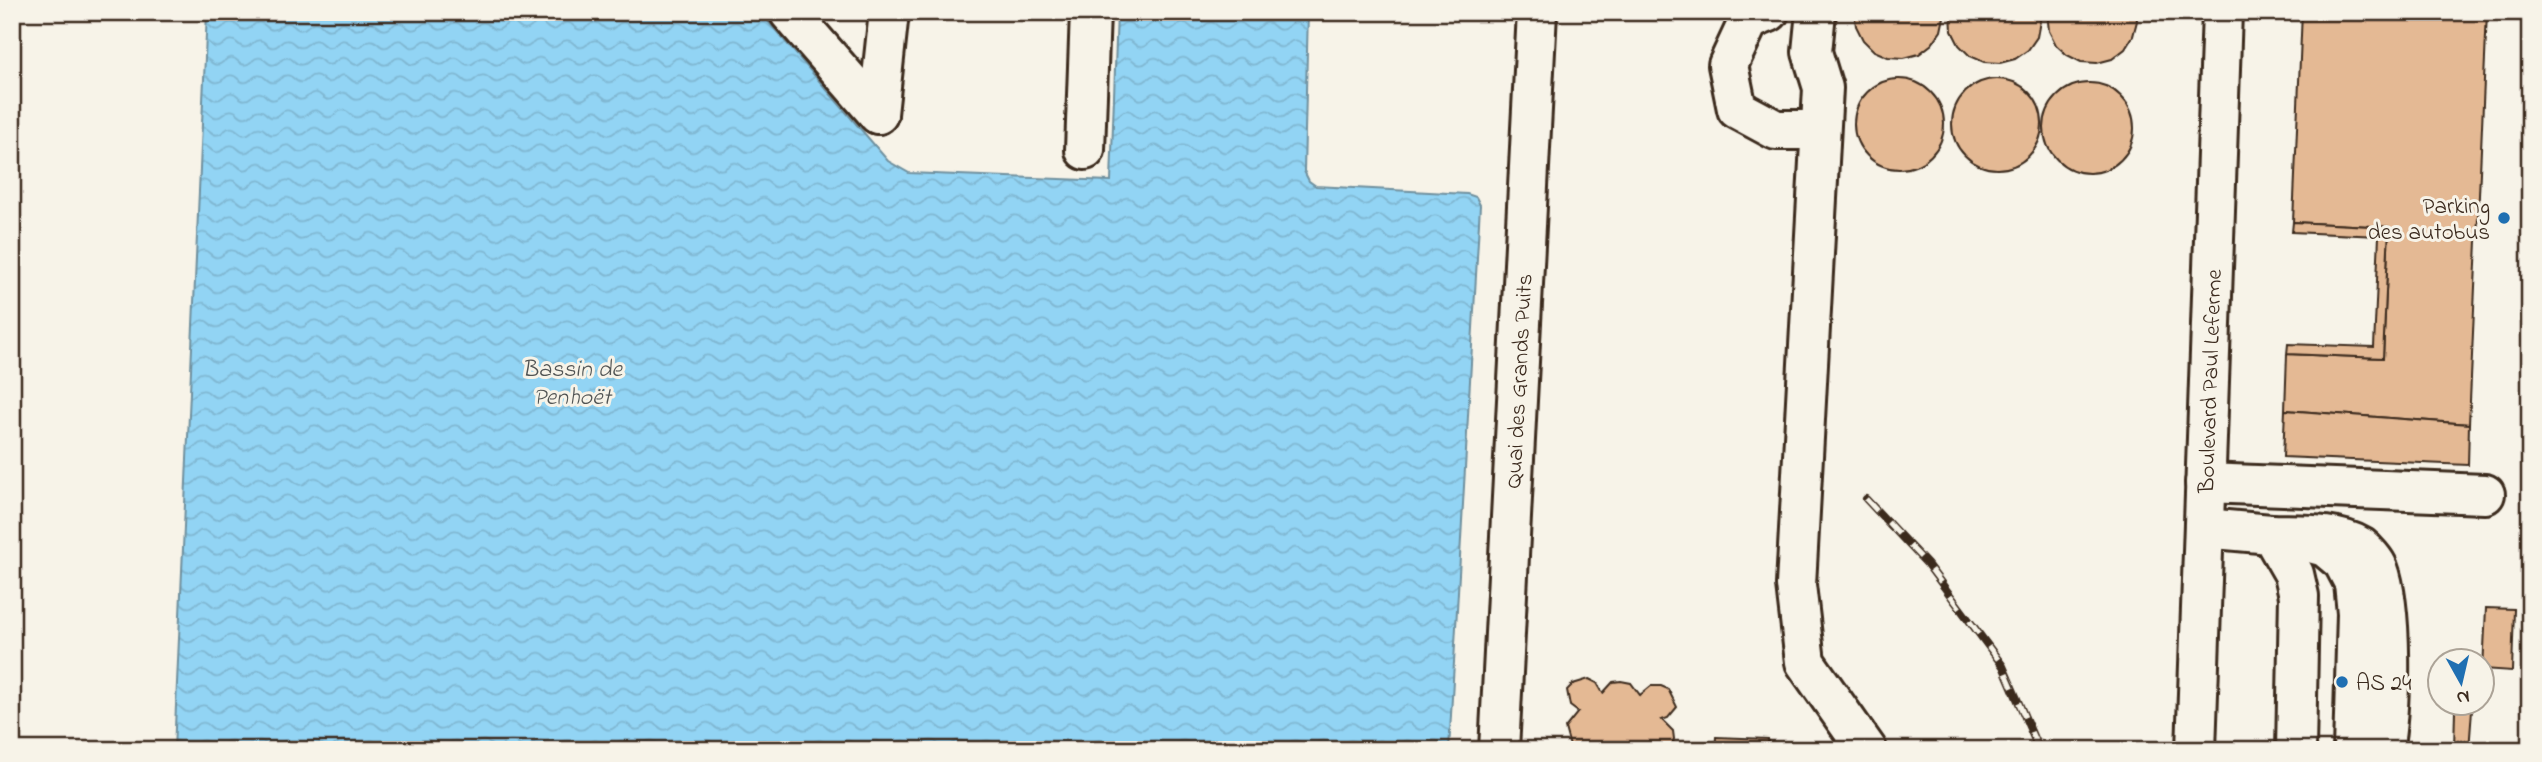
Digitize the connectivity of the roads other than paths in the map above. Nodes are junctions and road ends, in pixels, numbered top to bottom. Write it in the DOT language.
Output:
graph roads {
  1 [pos="789,12"];
  2 [pos="889,12"];
  3 [pos="1090,12"];
  4 [pos="1537,12"];
  5 [pos="1769,12"];
  6 [pos="1816,12"];
  7 [pos="2222,12"];
  8 [pos="1820,130"];
  9 [pos="1085,150"];
  10 [pos="2205,483"];
  11 [pos="2485,494"];
  12 [pos="2204,528"];
  13 [pos="2271,534"];
  14 [pos="1499,750"];
  15 [pos="1867,750"];
  16 [pos="2196,750"];
  17 [pos="2296,750"];
  18 [pos="2327,750"];
  19 [pos="2353,750"];
  20 [pos="2383,750"];
  1 -- 2 [label="main road"];
  3 -- 9 [label="main road"];
  4 -- 14 [label="main road, Quai des Grands Puits"];
  5 -- 8 [label="main road"];
  6 -- 8 [label="main road"];
  7 -- 10 [label="main road, Boulevard Paul Leferme"];
  8 -- 15 [label="main road"];
  10 -- 11 [label="main road"];
  10 -- 12 [label="main road, Boulevard Paul Leferme"];
  12 -- 13 [label="main road"];
  12 -- 16 [label="main road, Boulevard Paul Leferme"];
  13 -- 17 [label="main road"];
  13 -- 18 [label="main road"];
  13 -- 19 [label="main road"];
  13 -- 20 [label="main road"];
}
